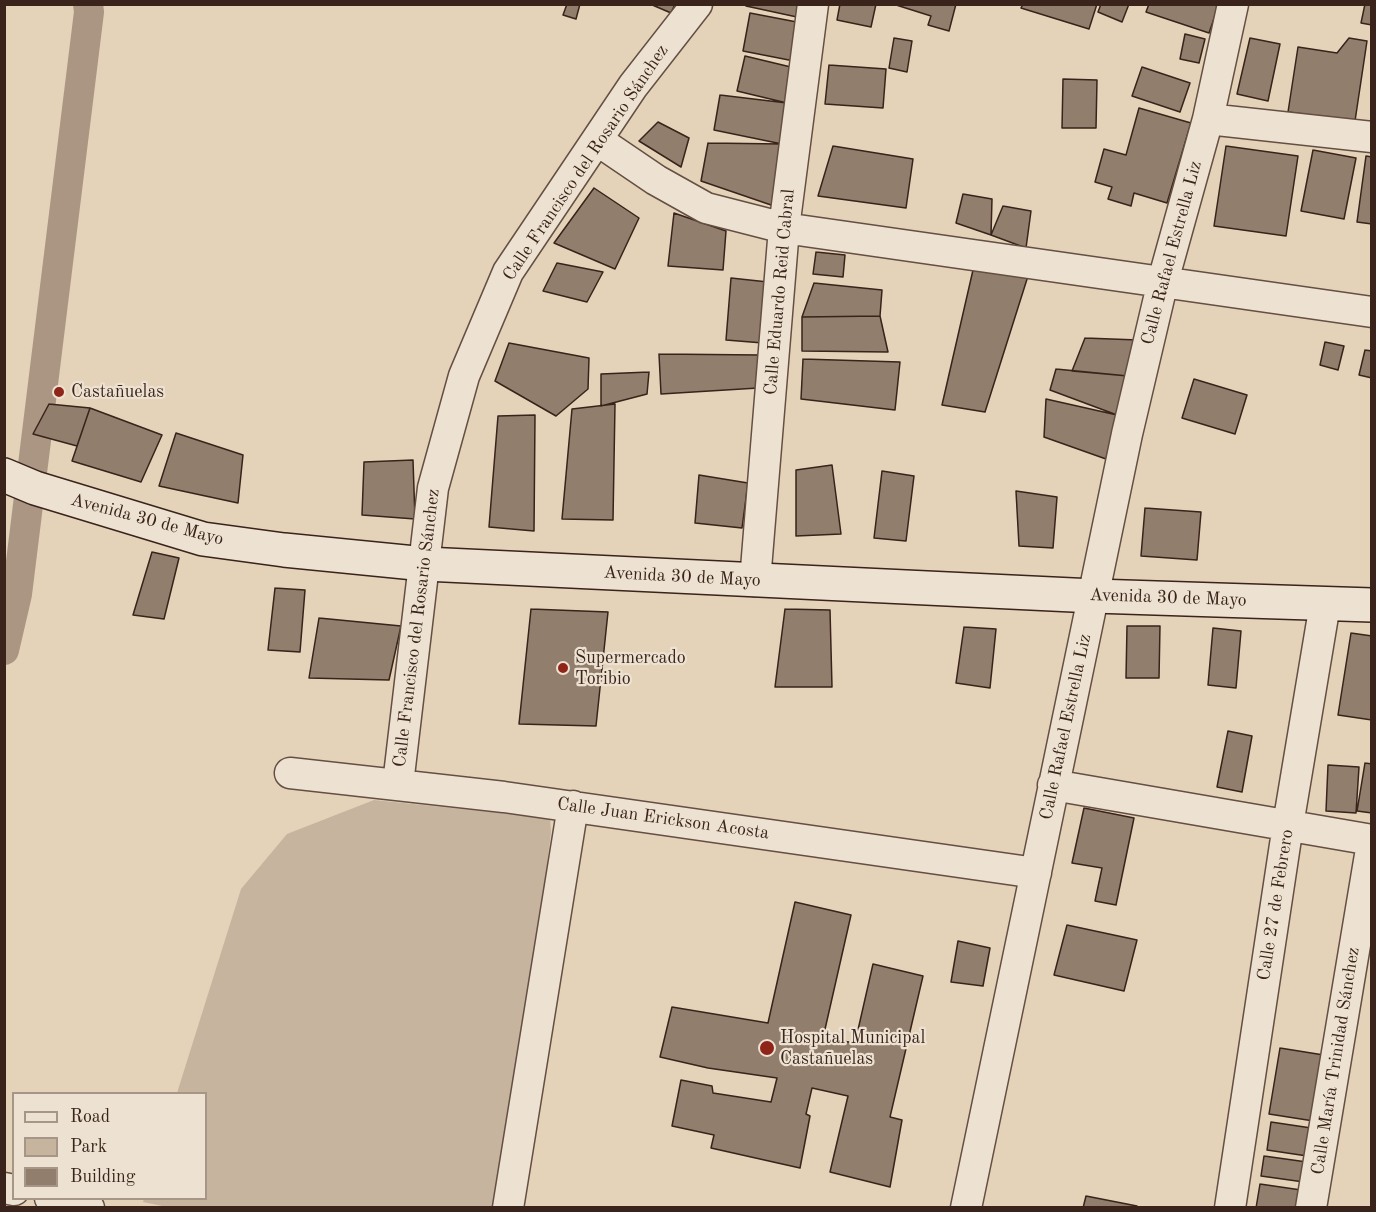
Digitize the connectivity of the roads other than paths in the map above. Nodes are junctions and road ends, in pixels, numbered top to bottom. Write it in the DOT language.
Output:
graph roads {
  1 [pos="697,4"];
  2 [pos="813,4"];
  3 [pos="1233,4"];
  4 [pos="1208,119"];
  5 [pos="1371,137"];
  6 [pos="597,140"];
  7 [pos="784,228"];
  8 [pos="1163,281"];
  9 [pos="1371,312"];
  10 [pos="4,475"];
  11 [pos="425,564"];
  12 [pos="755,581"];
  13 [pos="1094,596"];
  14 [pos="1325,604"];
  15 [pos="1371,605"];
  16 [pos="290,772"];
  17 [pos="398,784"];
  18 [pos="1053,785"];
  19 [pos="573,807"];
  20 [pos="1288,825"];
  21 [pos="1371,841"];
  22 [pos="1036,873"];
  23 [pos="58,1200"];
  24 [pos="89,1208"];
  25 [pos="508,1208"];
  26 [pos="966,1208"];
  27 [pos="1230,1208"];
  28 [pos="1311,1208"];
  1 -- 6 [label="street, Calle Francisco del Rosario Sánchez"];
  2 -- 7 [label="street, Calle Eduardo Reid Cabral"];
  3 -- 4 [label="street, Calle Rafael Estrella Liz"];
  4 -- 5 [label="street"];
  4 -- 8 [label="street, Calle Rafael Estrella Liz"];
  6 -- 7 [label="street"];
  6 -- 11 [label="street, Calle Francisco del Rosario Sánchez"];
  7 -- 8 [label="street"];
  7 -- 12 [label="street, Calle Eduardo Reid Cabral"];
  8 -- 9 [label="street"];
  8 -- 13 [label="street, Calle Rafael Estrella Liz"];
  10 -- 11 [label="main road, Avenida 30 de Mayo"];
  11 -- 12 [label="main road, Avenida 30 de Mayo"];
  11 -- 17 [label="street, Calle Francisco del Rosario Sánchez"];
  12 -- 13 [label="main road, Avenida 30 de Mayo"];
  13 -- 14 [label="main road, Avenida 30 de Mayo"];
  13 -- 18 [label="street, Calle Rafael Estrella Liz"];
  14 -- 15 [label="main road, Avenida 30 de Mayo"];
  14 -- 20 [label="street, Calle 27 de Febrero"];
  16 -- 17 [label="street, Calle Juan Erickson Acosta"];
  17 -- 19 [label="street, Calle Juan Erickson Acosta"];
  18 -- 20 [label="street"];
  18 -- 22 [label="street, Calle Rafael Estrella Liz"];
  19 -- 22 [label="street, Calle Juan Erickson Acosta"];
  19 -- 25 [label="street"];
  20 -- 21 [label="street"];
  20 -- 27 [label="street, Calle 27 de Febrero"];
  21 -- 28 [label="street, Calle María Trinidad Sánchez"];
  22 -- 26 [label="street, Calle Rafael Estrella Liz"];
  23 -- 24 [label="street"];
}
